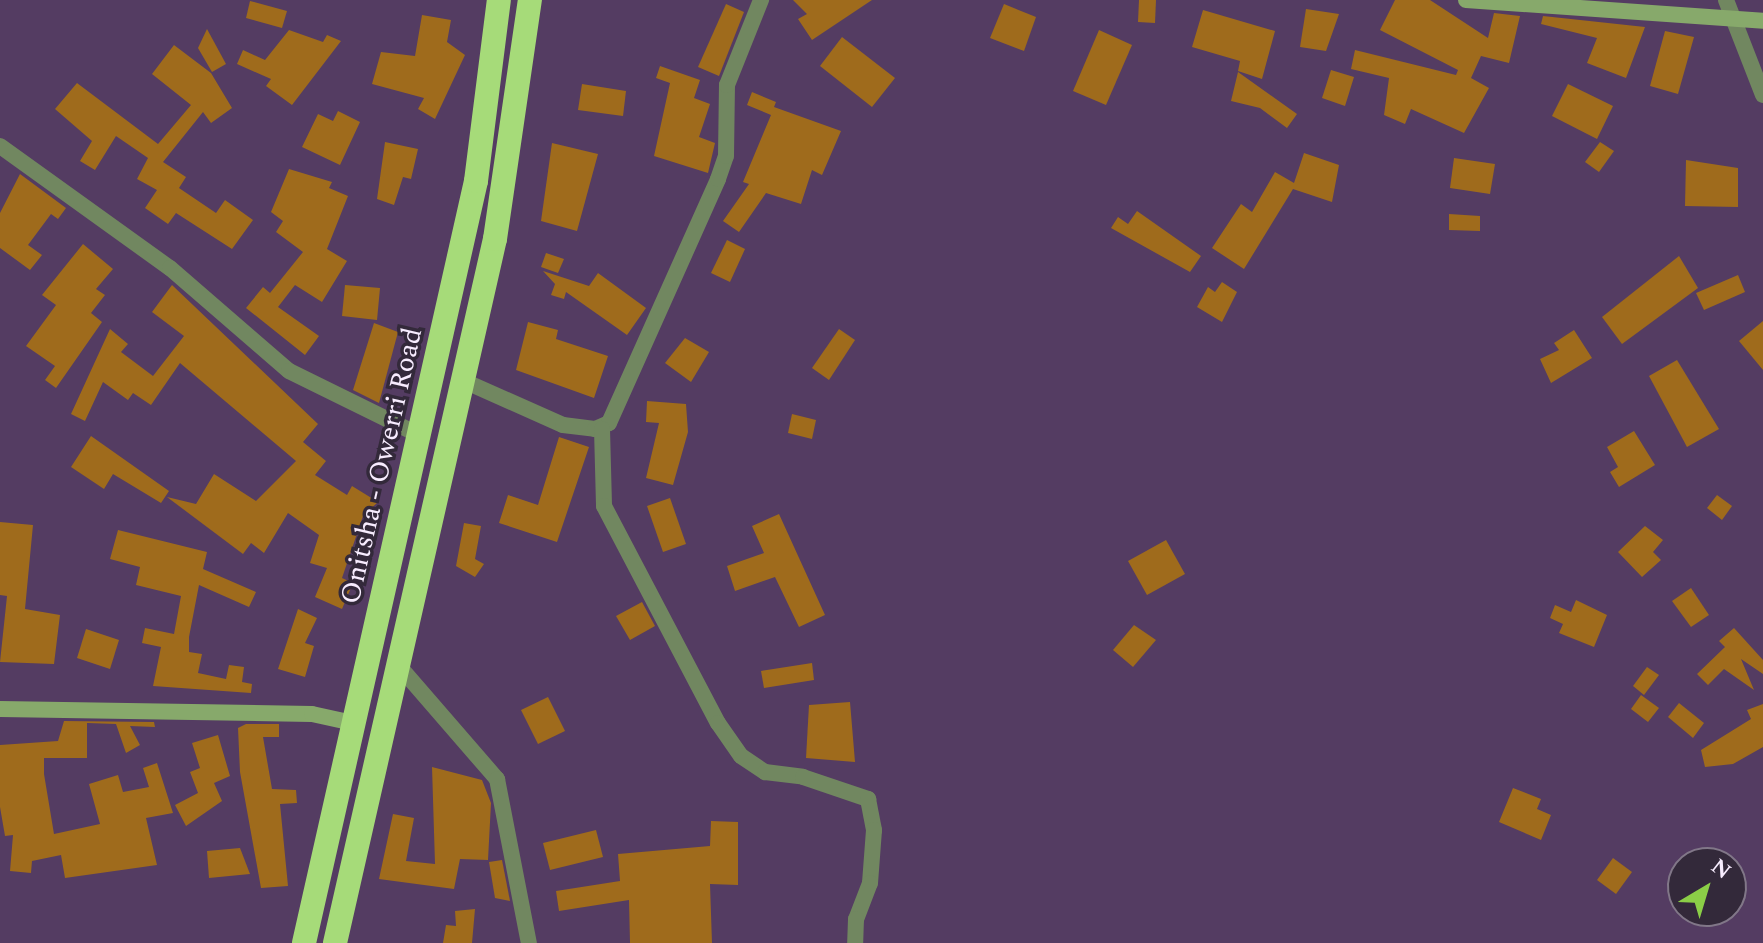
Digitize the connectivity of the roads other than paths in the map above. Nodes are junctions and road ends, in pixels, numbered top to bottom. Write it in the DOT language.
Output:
graph roads {
  1 [pos="499,0"];
  2 [pos="530,0"];
  3 [pos="761,0"];
  4 [pos="1466,0"];
  5 [pos="1726,0"];
  6 [pos="1730,20"];
  7 [pos="1763,21"];
  8 [pos="1763,95"];
  9 [pos="0,146"];
  10 [pos="464,381"];
  11 [pos="602,429"];
  12 [pos="419,435"];
  13 [pos="399,666"];
  14 [pos="0,709"];
  15 [pos="353,723"];
  16 [pos="304,943"];
  17 [pos="335,943"];
  18 [pos="529,943"];
  19 [pos="855,943"];
  1 -- 12 [label="highway, Onitsha - Owerri Road"];
  2 -- 10 [label="highway"];
  3 -- 11 [label="street"];
  4 -- 6 [label="street"];
  5 -- 6 [label="street"];
  6 -- 7 [label="street"];
  6 -- 8 [label="street"];
  9 -- 12 [label="street"];
  10 -- 11 [label="street"];
  10 -- 13 [label="highway"];
  11 -- 19 [label="street"];
  12 -- 15 [label="highway, Onitsha - Owerri Road"];
  13 -- 17 [label="highway"];
  13 -- 18 [label="street"];
  14 -- 15 [label="street"];
  15 -- 16 [label="highway, Onitsha - Owerri Road"];
}
